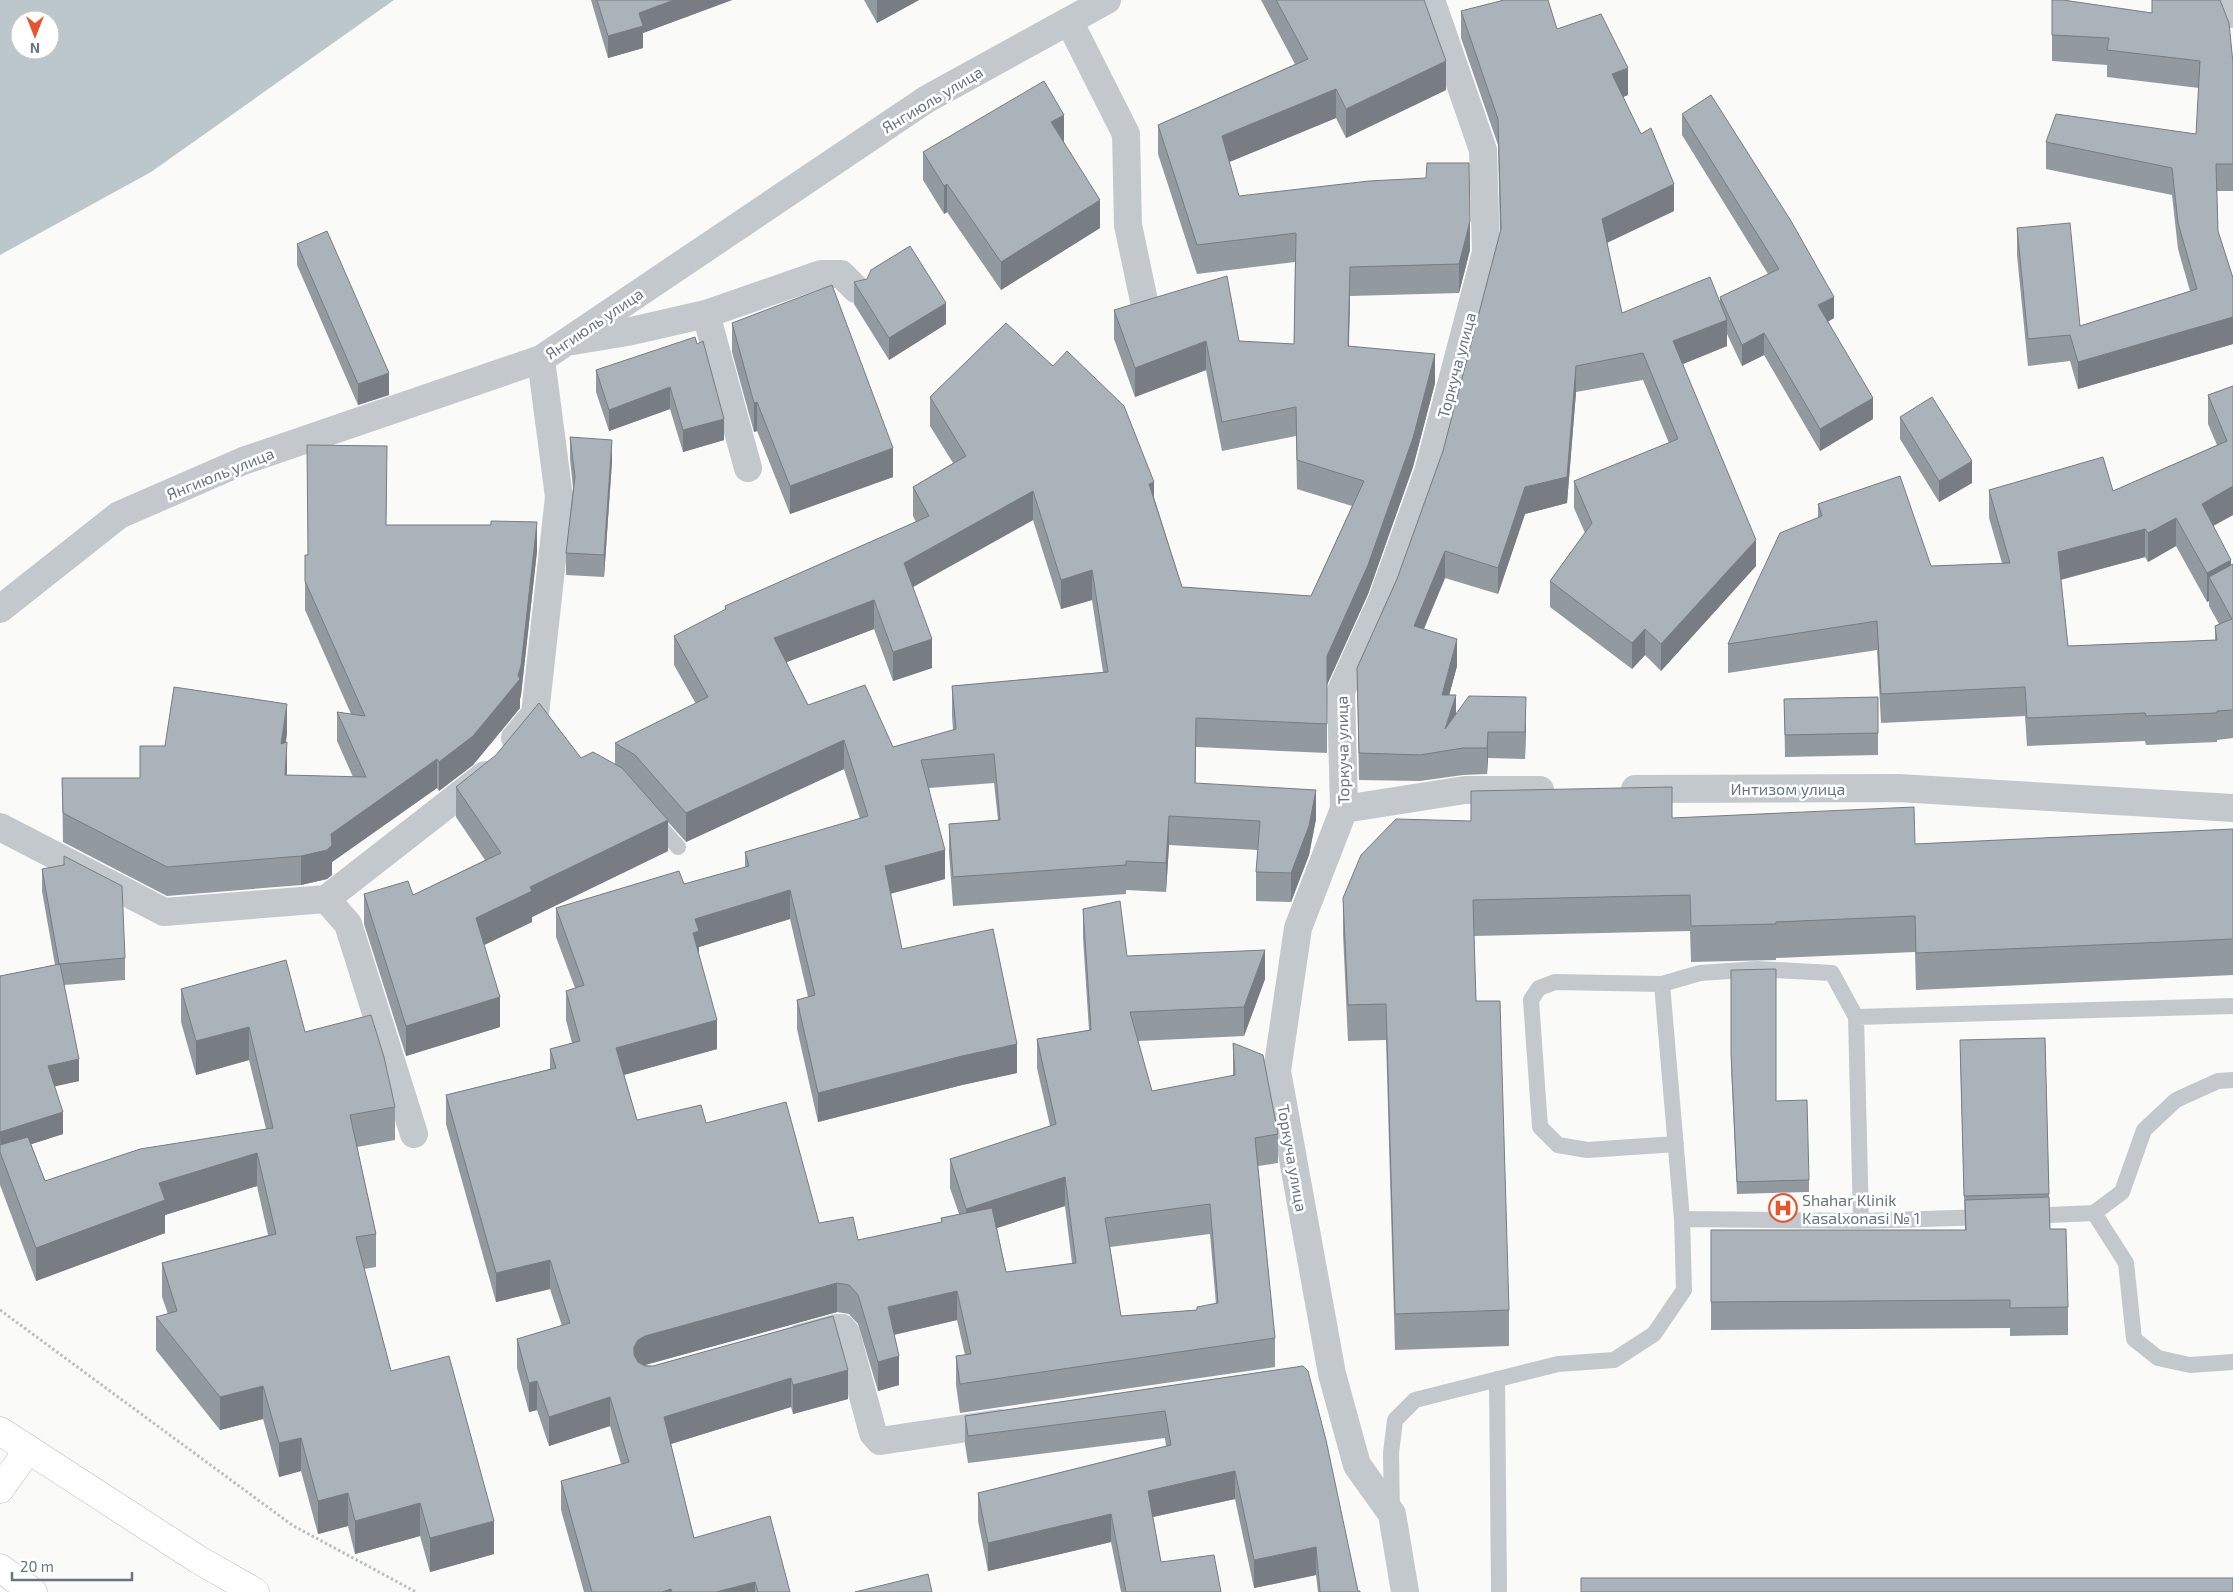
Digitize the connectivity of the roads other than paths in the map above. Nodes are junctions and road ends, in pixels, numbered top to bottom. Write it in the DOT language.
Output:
graph roads {
  1 [pos="1107,0"];
  2 [pos="1431,0"];
  3 [pos="2225,0"];
  4 [pos="2233,14"];
  5 [pos="1069,21"];
  6 [pos="856,289"];
  7 [pos="1144,300"];
  8 [pos="706,314"];
  9 [pos="564,343"];
  10 [pos="541,359"];
  11 [pos="748,468"];
  12 [pos="0,609"];
  13 [pos="1613,789"];
  14 [pos="1564,790"];
  15 [pos="641,805"];
  16 [pos="2233,808"];
  17 [pos="1344,810"];
  18 [pos="0,827"];
  19 [pos="678,847"];
  20 [pos="326,898"];
  21 [pos="1662,984"];
  22 [pos="2233,1006"];
  23 [pos="1856,1017"];
  24 [pos="2233,1080"];
  25 [pos="414,1134"];
  26 [pos="1676,1144"];
  27 [pos="2094,1214"];
  28 [pos="1682,1219"];
  29 [pos="1860,1221"];
  30 [pos="780,1344"];
  31 [pos="2233,1362"];
  32 [pos="1497,1379"];
  33 [pos="1028,1419"];
  34 [pos="0,1432"];
  35 [pos="28,1450"];
  36 [pos="0,1489"];
  37 [pos="1392,1514"];
  38 [pos="0,1568"];
  39 [pos="33,1592"];
  40 [pos="255,1592"];
  41 [pos="1405,1592"];
  42 [pos="1499,1592"];
  1 -- 5 [label="street, Янгиюль улица"];
  2 -- 17 [label="street, Торкуча улица"];
  3 -- 4 [label="street"];
  5 -- 7 [label="street"];
  5 -- 9 [label="street, Янгиюль улица"];
  6 -- 8 [label="street"];
  8 -- 9 [label="street"];
  8 -- 11 [label="street"];
  9 -- 10 [label="street, Янгиюль улица"];
  10 -- 12 [label="street, Янгиюль улица"];
  10 -- 20 [label="street"];
  13 -- 16 [label="street, Интизом улица"];
  14 -- 17 [label="street"];
  15 -- 19 [label="lane"];
  17 -- 37 [label="street, Торкуча улица"];
  18 -- 20 [label="street"];
  20 -- 25 [label="street"];
  21 -- 23 [label="lane"];
  21 -- 26 [label="lane"];
  21 -- 26 [label="lane"];
  22 -- 23 [label="lane"];
  23 -- 29 [label="lane"];
  24 -- 27 [label="lane"];
  26 -- 28 [label="lane"];
  27 -- 29 [label="lane"];
  27 -- 31 [label="lane"];
  28 -- 29 [label="lane"];
  28 -- 32 [label="lane"];
  30 -- 33 [label="street"];
  32 -- 37 [label="lane"];
  32 -- 42 [label="lane"];
  34 -- 35 [label="main road"];
  35 -- 36 [label="main road"];
  35 -- 40 [label="main road"];
  37 -- 41 [label="street, Торкуча улица"];
  38 -- 39 [label="main road"];
}
